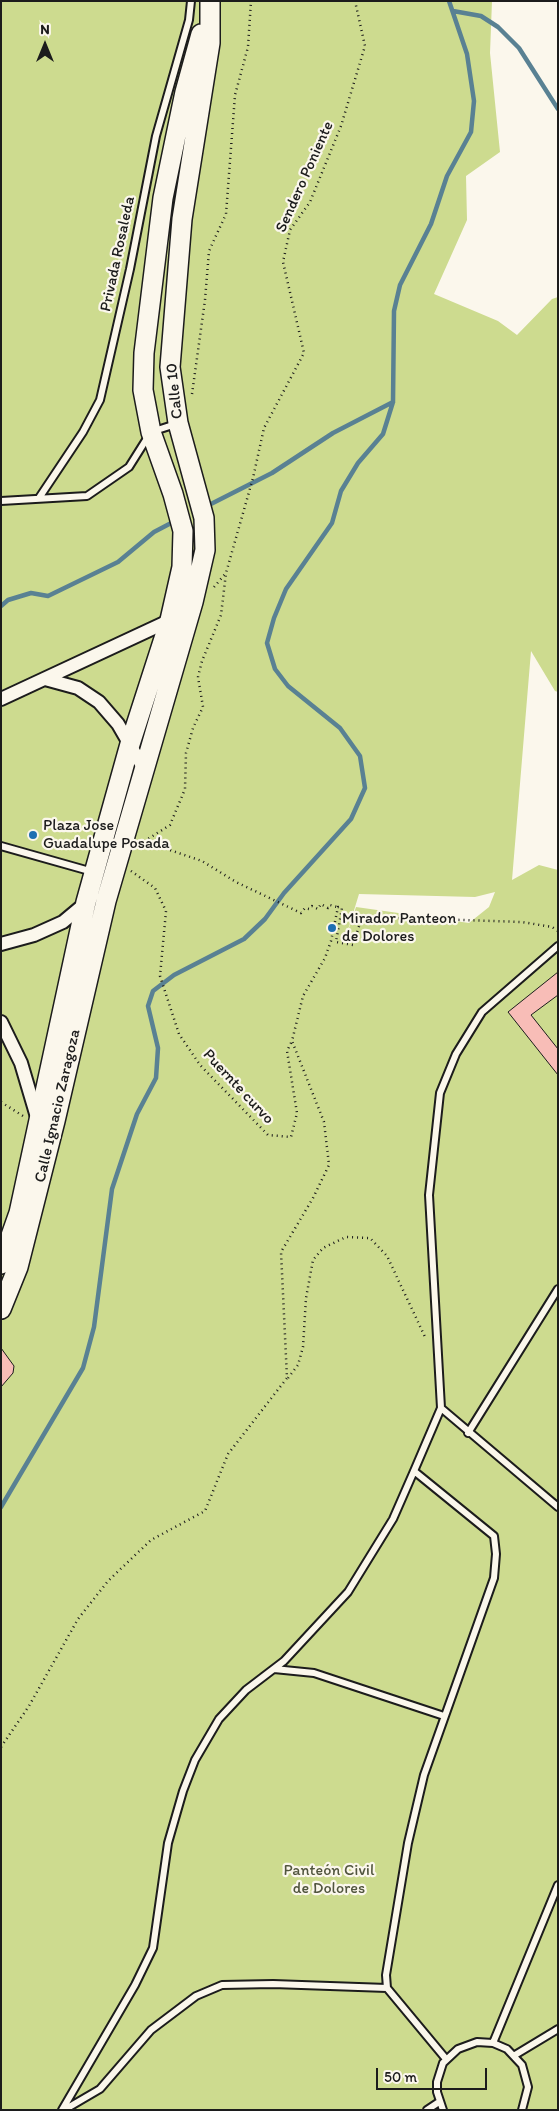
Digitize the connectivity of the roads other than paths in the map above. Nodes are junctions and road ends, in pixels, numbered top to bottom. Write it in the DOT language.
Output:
graph roads {
  1 [pos="191,1"];
  2 [pos="210,2"];
  3 [pos="178,423"];
  4 [pos="151,432"];
  5 [pos="39,498"];
  6 [pos="1,501"];
  7 [pos="192,606"];
  8 [pos="170,620"];
  9 [pos="45,679"];
  10 [pos="1,699"];
  11 [pos="130,744"];
  12 [pos="144,769"];
  13 [pos="1,846"];
  14 [pos="94,872"];
  15 [pos="106,901"];
  16 [pos="86,902"];
  17 [pos="1,944"];
  18 [pos="558,946"];
  19 [pos="1,1022"];
  20 [pos="39,1124"];
  21 [pos="1,1264"];
  22 [pos="558,1289"];
  23 [pos="1,1309"];
  24 [pos="441,1408"];
  25 [pos="468,1433"];
  26 [pos="414,1471"];
  27 [pos="558,1507"];
  28 [pos="274,1669"];
  29 [pos="444,1716"];
  30 [pos="558,1885"];
  31 [pos="387,1988"];
  32 [pos="558,2029"];
  33 [pos="493,2043"];
  34 [pos="515,2055"];
  35 [pos="446,2059"];
  36 [pos="439,2102"];
  37 [pos="63,2110"];
  38 [pos="427,2110"];
  39 [pos="443,2110"];
  40 [pos="523,2110"];
  1 -- 5 [label="lane, Privada Rosaleda"];
  2 -- 3 [label="street, Calle 10"];
  2 -- 4 [label="street, Calle 10"];
  3 -- 4 [label="lane"];
  3 -- 7 [label="street, Calle 10"];
  4 -- 5 [label="lane"];
  4 -- 8 [label="street, Calle 10"];
  5 -- 6 [label="lane"];
  7 -- 8 [label="street"];
  7 -- 12 [label="street, Calle 10"];
  8 -- 9 [label="street"];
  8 -- 11 [label="street, Calle 10"];
  9 -- 10 [label="street"];
  9 -- 11 [label="street"];
  11 -- 12 [label="street"];
  11 -- 14 [label="street, Calle Ignacio Zaragoza"];
  12 -- 15 [label="street, Calle Ignacio Zaragoza"];
  13 -- 14 [label="lane"];
  14 -- 16 [label="street, Calle Ignacio Zaragoza"];
  15 -- 16 [label="street"];
  15 -- 23 [label="street, Calle Ignacio Zaragoza"];
  16 -- 17 [label="street"];
  16 -- 20 [label="street, Calle Ignacio Zaragoza"];
  18 -- 24 [label="lane"];
  19 -- 20 [label="street, Calle Ignacio Zaragoza"];
  20 -- 21 [label="street, Calle Ignacio Zaragoza"];
  22 -- 25 [label="lane"];
  24 -- 25 [label="lane"];
  24 -- 26 [label="lane"];
  25 -- 27 [label="lane"];
  26 -- 28 [label="lane"];
  26 -- 29 [label="lane"];
  28 -- 29 [label="lane"];
  28 -- 37 [label="lane"];
  29 -- 31 [label="lane"];
  30 -- 33 [label="lane"];
  31 -- 35 [label="lane"];
  31 -- 37 [label="lane"];
  32 -- 34 [label="lane"];
  33 -- 34 [label="lane"];
  33 -- 35 [label="lane"];
  34 -- 40 [label="lane"];
  35 -- 36 [label="lane"];
  36 -- 38 [label="lane"];
  36 -- 39 [label="lane"];
}
